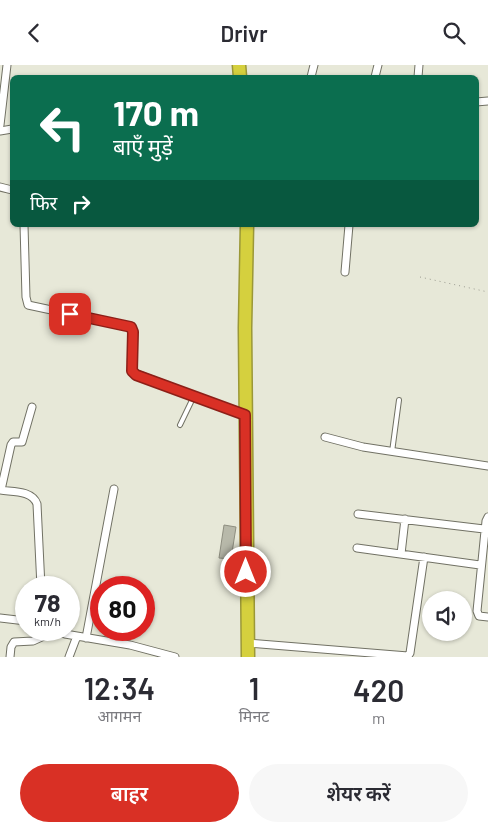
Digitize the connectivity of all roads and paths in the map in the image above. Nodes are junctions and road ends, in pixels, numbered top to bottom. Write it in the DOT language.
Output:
graph roads {
  1 [pos="7,65"];
  2 [pos="0,125"];
  3 [pos="24,227"];
  4 [pos="247,227"];
  5 [pos="349,227"];
  6 [pos="345,272"];
  7 [pos="420,277"];
  8 [pos="488,292"];
  9 [pos="194,396"];
  10 [pos="399,400"];
  11 [pos="32,407"];
  12 [pos="245,415"];
  13 [pos="180,425"];
  14 [pos="325,437"];
  15 [pos="392,452"];
  16 [pos="488,466"];
  17 [pos="114,489"];
  18 [pos="1,490"];
  19 [pos="358,514"];
  20 [pos="488,517"];
  21 [pos="405,519"];
  22 [pos="484,529"];
  23 [pos="357,548"];
  24 [pos="401,554"];
  25 [pos="424,557"];
  26 [pos="480,565"];
  27 [pos="40,576"];
  28 [pos="488,617"];
  29 [pos="0,618"];
  30 [pos="15,620"];
  31 [pos="80,637"];
  32 [pos="86,638"];
  33 [pos="33,641"];
  34 [pos="75,641"];
  35 [pos="248,643"];
  36 [pos="10,657"];
  37 [pos="69,657"];
  38 [pos="175,657"];
  39 [pos="248,657"];
  1 -- 2 [label="street"];
  3 -- 9 [label="street"];
  4 -- 12 [label="highway"];
  5 -- 6 [label="street"];
  7 -- 8 [label="path"];
  9 -- 12 [label="street"];
  9 -- 13 [label="lane"];
  10 -- 15 [label="lane"];
  11 -- 18 [label="street"];
  12 -- 35 [label="highway"];
  14 -- 15 [label="street"];
  15 -- 16 [label="street"];
  17 -- 32 [label="street"];
  18 -- 27 [label="street"];
  19 -- 21 [label="street"];
  20 -- 22 [label="street"];
  21 -- 22 [label="street"];
  21 -- 24 [label="street"];
  22 -- 26 [label="street"];
  23 -- 24 [label="street"];
  24 -- 25 [label="street"];
  25 -- 26 [label="street"];
  25 -- 35 [label="street"];
  26 -- 28 [label="street"];
  29 -- 30 [label="street"];
  31 -- 32 [label="street"];
  32 -- 38 [label="street"];
  33 -- 36 [label="street"];
  34 -- 37 [label="street"];
  35 -- 39 [label="highway"];
}
